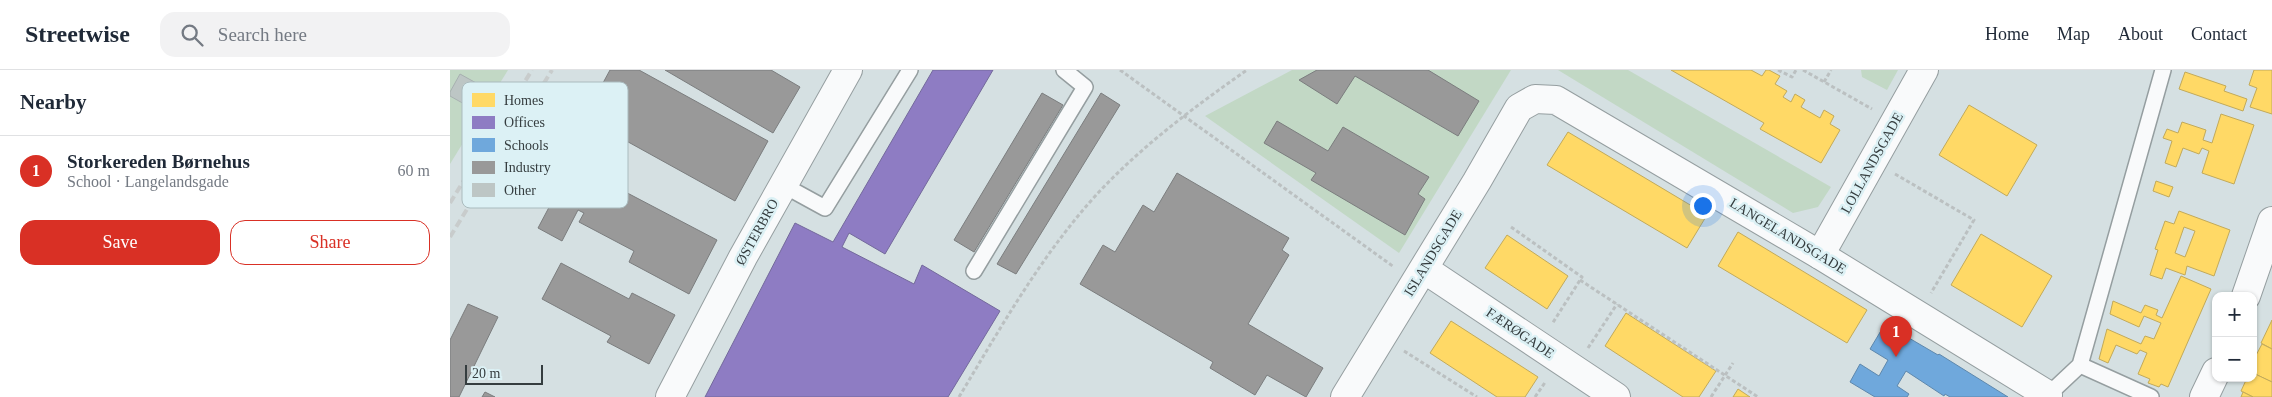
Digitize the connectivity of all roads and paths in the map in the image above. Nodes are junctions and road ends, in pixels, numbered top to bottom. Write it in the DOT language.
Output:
graph roads {
  1 [pos="848,70"];
  2 [pos="910,70"];
  3 [pos="1064,70"];
  4 [pos="1120,70"];
  5 [pos="1247,70"];
  6 [pos="1778,70"];
  7 [pos="1796,70"];
  8 [pos="1803,70"];
  9 [pos="1831,70"];
  10 [pos="1924,70"];
  11 [pos="2163,70"];
  12 [pos="1824,82"];
  13 [pos="1519,108"];
  14 [pos="1183,116"];
  15 [pos="1895,122"];
  16 [pos="1873,161"];
  17 [pos="783,185"];
  18 [pos="2272,221"];
  19 [pos="1511,228"];
  20 [pos="1820,255"];
  21 [pos="974,271"];
  22 [pos="1420,276"];
  23 [pos="1580,280"];
  24 [pos="2247,292"];
  25 [pos="1617,304"];
  26 [pos="1918,315"];
  27 [pos="1382,337"];
  28 [pos="1538,345"];
  29 [pos="1733,363"];
  30 [pos="2080,365"];
  31 [pos="1575,370"];
  32 [pos="1725,375"];
  33 [pos="2212,380"];
  34 [pos="2048,396"];
  35 [pos="670,397"];
  36 [pos="959,397"];
  37 [pos="1345,397"];
  38 [pos="1477,397"];
  39 [pos="1616,397"];
  40 [pos="1711,397"];
  41 [pos="1758,397"];
  42 [pos="2151,397"];
  43 [pos="2204,397"];
  1 -- 17 [label="street, ØSTERBRO"];
  2 -- 17 [label="lane"];
  3 -- 21 [label="lane"];
  4 -- 14 [label="path"];
  5 -- 14 [label="path"];
  6 -- 7 [label="path"];
  8 -- 12 [label="path"];
  9 -- 12 [label="path"];
  10 -- 15 [label="street, LOLLANDSGADE"];
  11 -- 30 [label="lane"];
  12 -- 15 [label="path"];
  13 -- 20 [label="street, LANGELANDSGADE"];
  13 -- 22 [label="street, ISLANDSGADE"];
  14 -- 22 [label="path"];
  14 -- 36 [label="path"];
  15 -- 16 [label="street, LOLLANDSGADE"];
  16 -- 20 [label="street, LOLLANDSGADE"];
  16 -- 26 [label="path"];
  17 -- 35 [label="street, ØSTERBRO"];
  18 -- 24 [label="street"];
  19 -- 23 [label="path"];
  20 -- 26 [label="street, LANGELANDSGADE"];
  22 -- 27 [label="street, ISLANDSGADE"];
  22 -- 28 [label="street, FÆRØGADE"];
  23 -- 25 [label="path"];
  23 -- 28 [label="path"];
  25 -- 31 [label="path"];
  25 -- 32 [label="path"];
  26 -- 34 [label="street, LANGELANDSGADE"];
  27 -- 37 [label="street, ISLANDSGADE"];
  27 -- 38 [label="path"];
  28 -- 31 [label="street, FÆRØGADE"];
  29 -- 32 [label="path"];
  30 -- 34 [label="lane"];
  30 -- 42 [label="lane"];
  31 -- 39 [label="street, FÆRØGADE"];
  32 -- 40 [label="path"];
  32 -- 41 [label="path"];
  33 -- 43 [label="street"];
}
